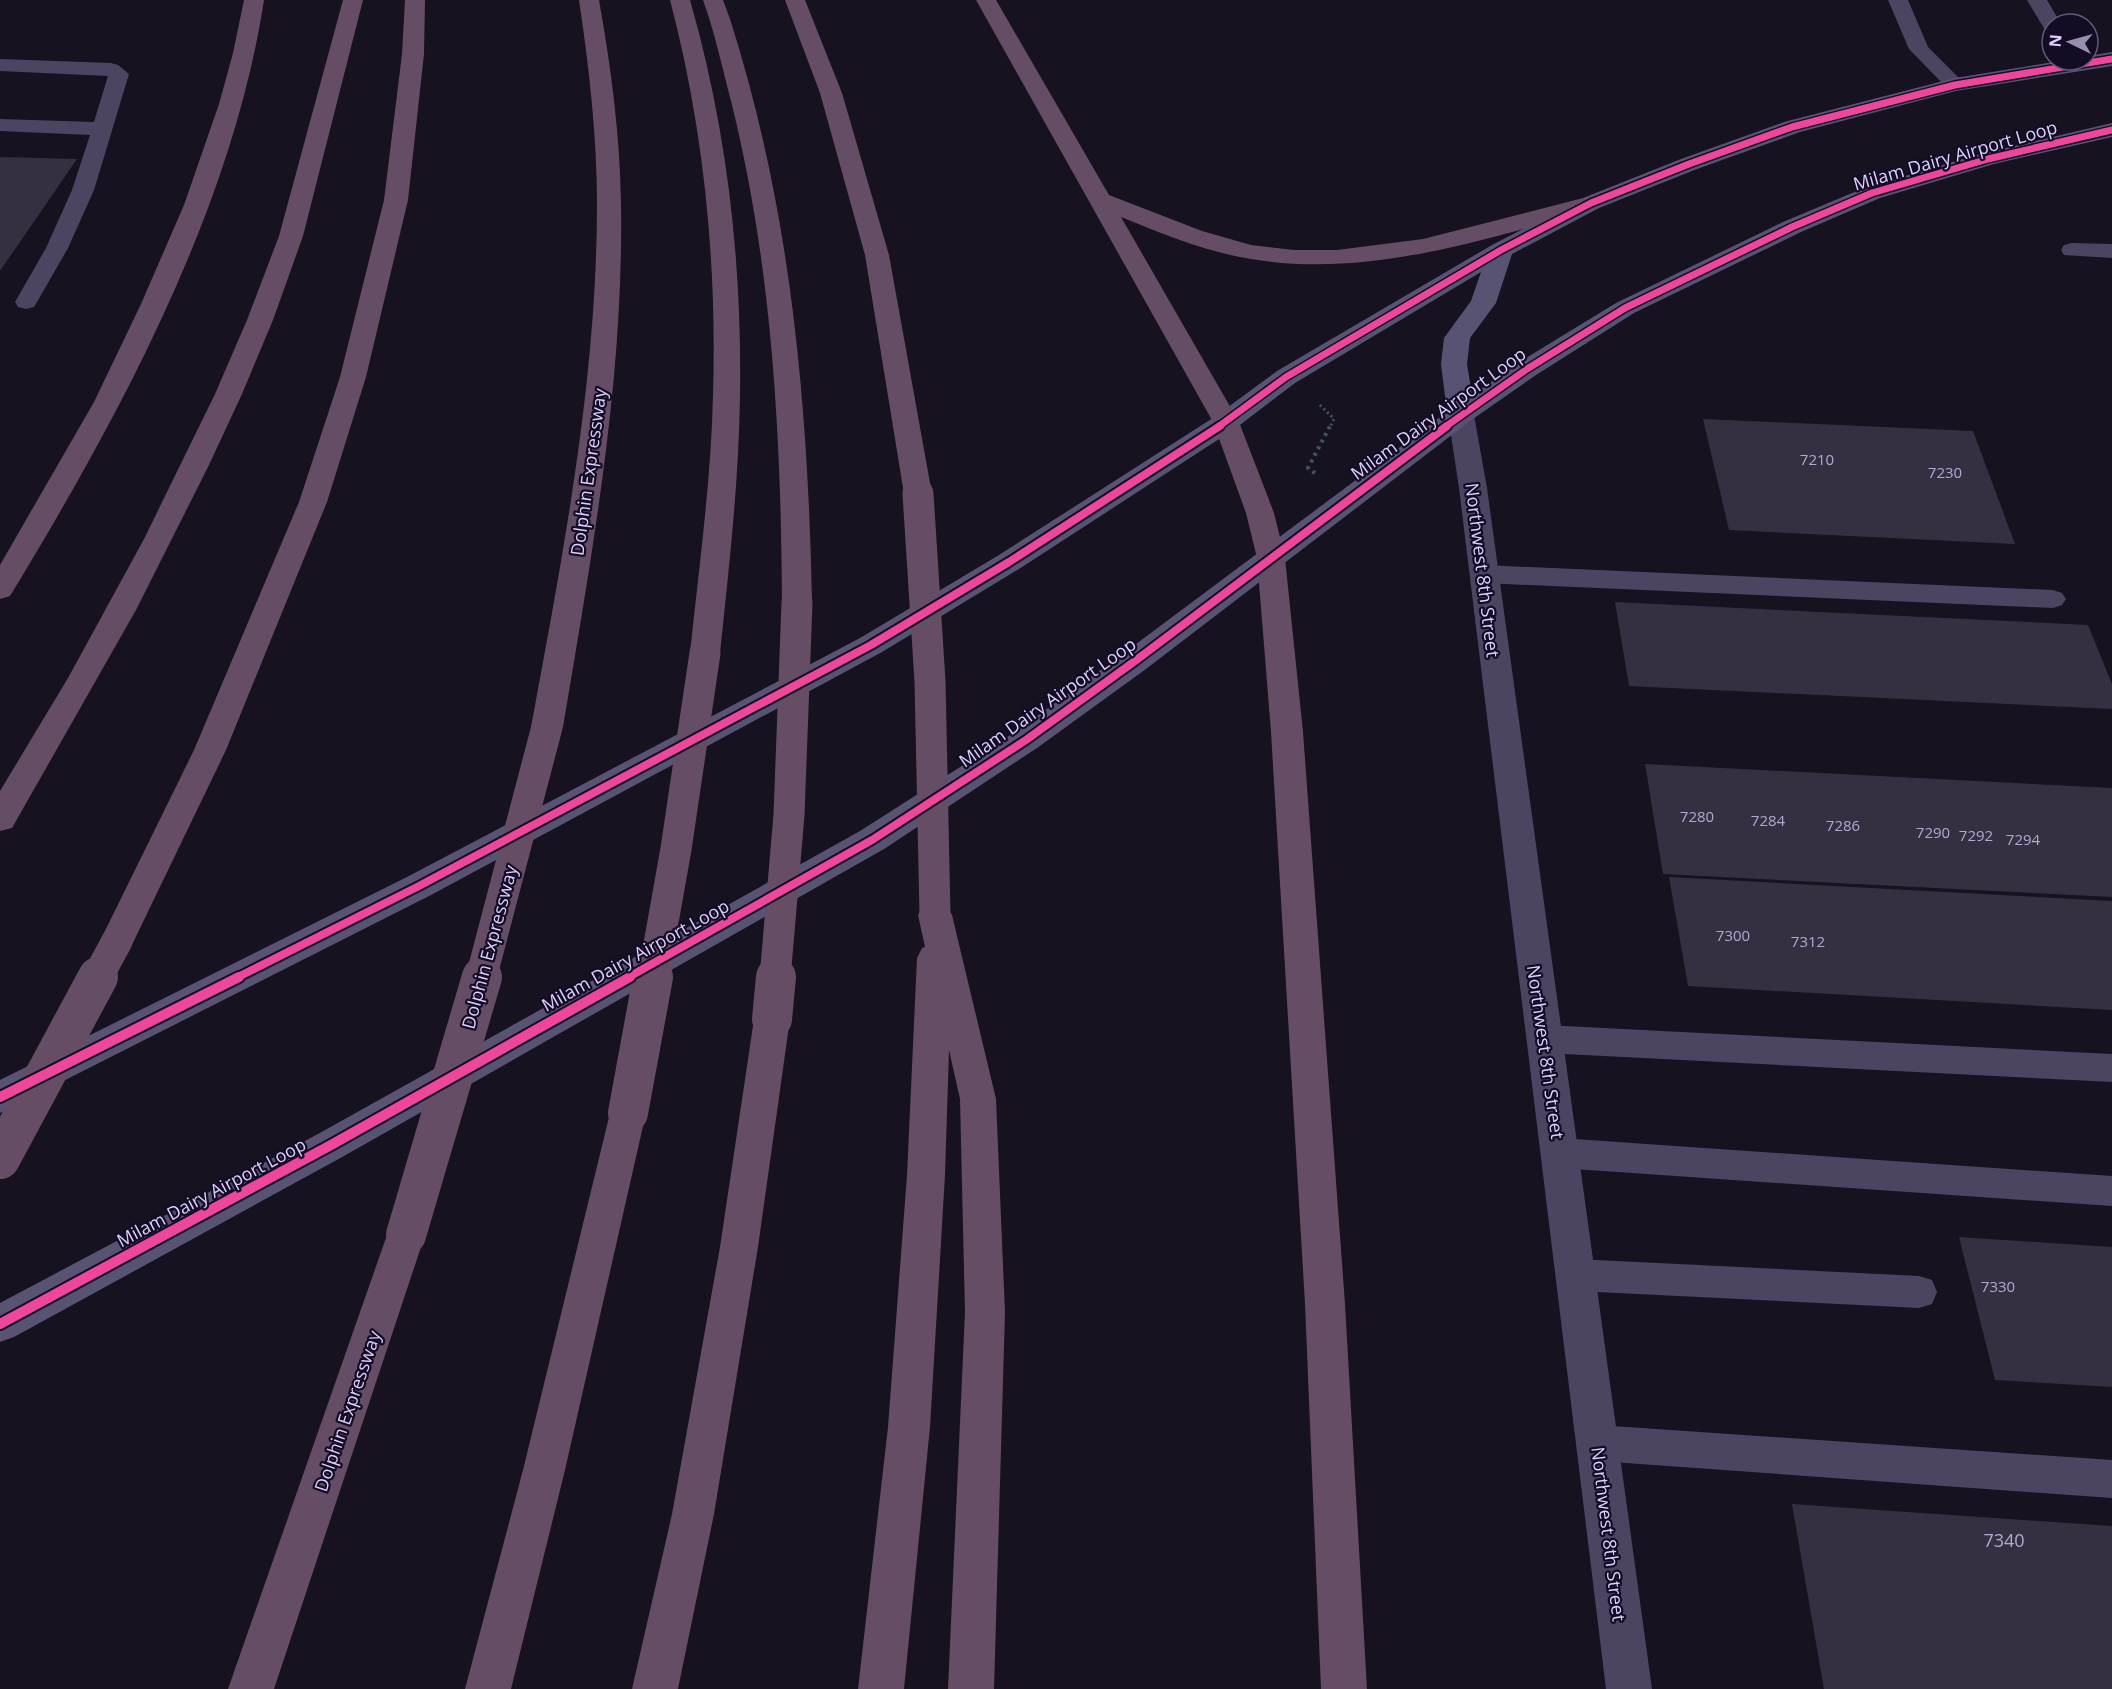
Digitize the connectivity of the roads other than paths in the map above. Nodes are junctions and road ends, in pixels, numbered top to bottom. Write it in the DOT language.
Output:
graph roads {
  1 [pos="254,0"];
  2 [pos="353,0"];
  3 [pos="415,0"];
  4 [pos="589,0"];
  5 [pos="680,0"];
  6 [pos="713,0"];
  7 [pos="795,0"];
  8 [pos="986,0"];
  9 [pos="1898,0"];
  10 [pos="0,64"];
  11 [pos="2040,69"];
  12 [pos="1955,85"];
  13 [pos="0,125"];
  14 [pos="102,129"];
  15 [pos="2112,130"];
  16 [pos="2065,140"];
  17 [pos="2112,143"];
  18 [pos="1101,200"];
  19 [pos="1591,203"];
  20 [pos="2072,249"];
  21 [pos="1501,250"];
  22 [pos="2112,251"];
  23 [pos="26,302"];
  24 [pos="1461,415"];
  25 [pos="1226,422"];
  26 [pos="1272,558"];
  27 [pos="1483,574"];
  28 [pos="0,589"];
  29 [pos="2053,599"];
  30 [pos="0,819"];
  31 [pos="935,915"];
  32 [pos="1545,1039"];
  33 [pos="2112,1068"];
  34 [pos="0,1097"];
  35 [pos="1560,1153"];
  36 [pos="0,1160"];
  37 [pos="2112,1191"];
  38 [pos="1576,1275"];
  39 [pos="1919,1292"];
  40 [pos="0,1324"];
  41 [pos="1598,1443"];
  42 [pos="2112,1479"];
  43 [pos="251,1689"];
  44 [pos="488,1689"];
  45 [pos="655,1689"];
  46 [pos="881,1689"];
  47 [pos="972,1689"];
  48 [pos="1344,1689"];
  49 [pos="1629,1689"];
  1 -- 28 [label="highway"];
  2 -- 30 [label="highway"];
  3 -- 36 [label="highway, bridge"];
  4 -- 43 [label="highway, Dolphin Expressway, bridge"];
  5 -- 44 [label="highway, bridge"];
  6 -- 45 [label="highway, bridge"];
  7 -- 31 [label="highway, bridge"];
  8 -- 18 [label="highway"];
  9 -- 12 [label="lane"];
  10 -- 14 [label="lane"];
  11 -- 12 [label="main road"];
  12 -- 19 [label="main road"];
  13 -- 14 [label="lane"];
  14 -- 23 [label="lane"];
  15 -- 16 [label="main road, Milam Dairy Airport Loop"];
  16 -- 17 [label="main road"];
  16 -- 24 [label="main road, Milam Dairy Airport Loop"];
  18 -- 19 [label="highway"];
  18 -- 25 [label="highway"];
  19 -- 21 [label="main road"];
  20 -- 22 [label="lane"];
  21 -- 24 [label="main road"];
  21 -- 25 [label="main road"];
  24 -- 26 [label="main road, Milam Dairy Airport Loop"];
  24 -- 27 [label="street, Northwest 8th Street"];
  25 -- 26 [label="highway"];
  25 -- 34 [label="main road"];
  26 -- 40 [label="main road, Milam Dairy Airport Loop"];
  26 -- 48 [label="highway"];
  27 -- 29 [label="lane"];
  27 -- 32 [label="street, Northwest 8th Street"];
  31 -- 46 [label="highway"];
  31 -- 47 [label="highway"];
  32 -- 33 [label="lane"];
  32 -- 35 [label="street, Northwest 8th Street"];
  35 -- 37 [label="lane"];
  35 -- 38 [label="street, Northwest 8th Street"];
  38 -- 39 [label="lane"];
  38 -- 41 [label="street, Northwest 8th Street"];
  41 -- 42 [label="lane"];
  41 -- 49 [label="street, Northwest 8th Street"];
}
